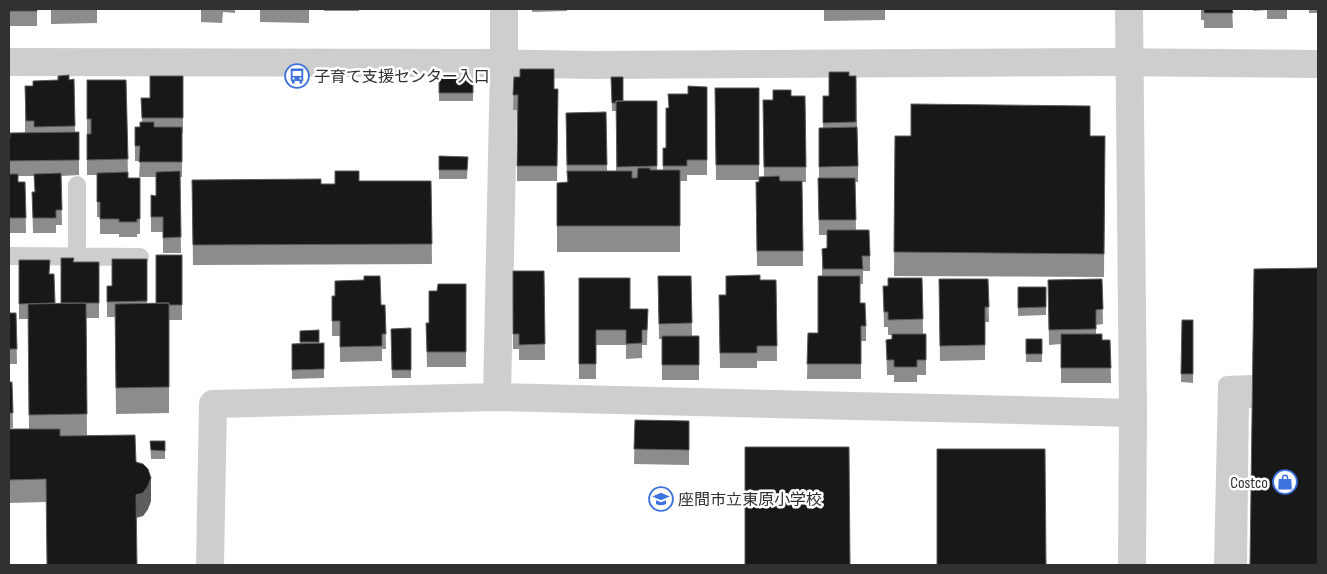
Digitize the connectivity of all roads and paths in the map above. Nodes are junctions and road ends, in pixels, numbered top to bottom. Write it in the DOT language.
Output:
graph roads {
  1 [pos="504,9"];
  2 [pos="1129,9"];
  3 [pos="9,62"];
  4 [pos="1129,62"];
  5 [pos="504,63"];
  6 [pos="1318,64"];
  7 [pos="77,185"];
  8 [pos="9,256"];
  9 [pos="77,257"];
  10 [pos="140,257"];
  11 [pos="497,397"];
  12 [pos="1134,413"];
  13 [pos="210,565"];
  14 [pos="1132,565"];
  15 [pos="1223,565"];
  16 [pos="1238,565"];
  1 -- 5 [label="street"];
  2 -- 4 [label="street"];
  3 -- 5 [label="street"];
  4 -- 5 [label="street"];
  4 -- 6 [label="street"];
  4 -- 12 [label="street"];
  5 -- 11 [label="street"];
  7 -- 9 [label="lane"];
  8 -- 9 [label="lane"];
  9 -- 10 [label="lane"];
  11 -- 12 [label="street"];
  11 -- 13 [label="street"];
  12 -- 14 [label="street"];
  15 -- 16 [label="lane"];
}
